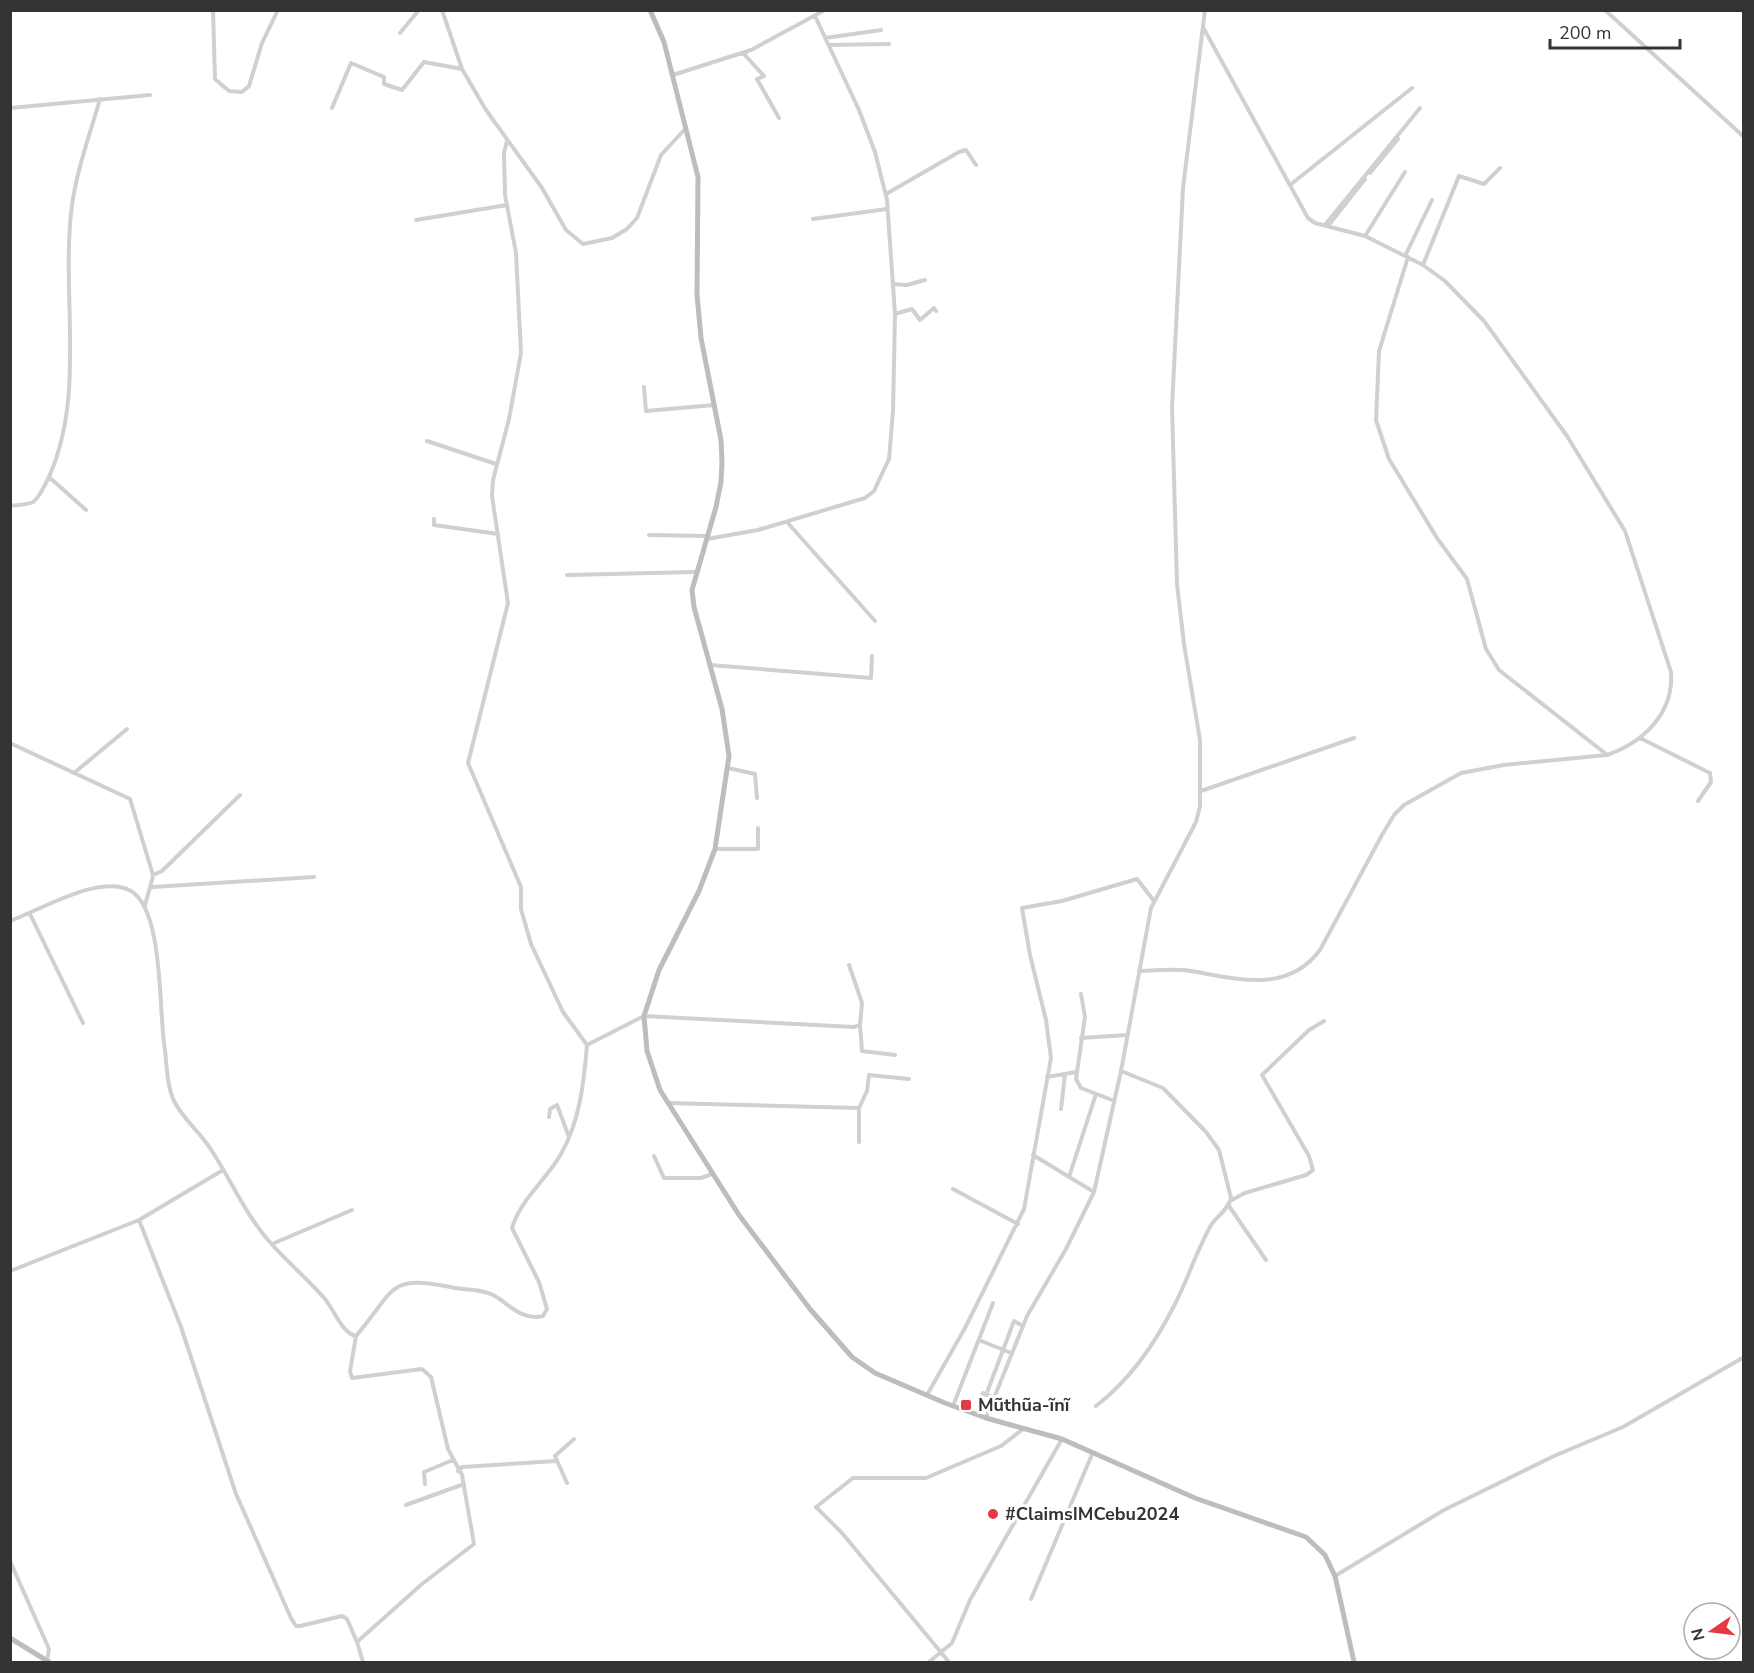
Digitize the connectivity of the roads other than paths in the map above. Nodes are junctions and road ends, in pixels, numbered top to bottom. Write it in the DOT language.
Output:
graph roads {
  1 [pos="213,10"];
  2 [pos="278,10"];
  3 [pos="419,10"];
  4 [pos="442,10"];
  5 [pos="650,10"];
  6 [pos="825,10"];
  7 [pos="1205,10"];
  8 [pos="1605,10"];
  9 [pos="815,16"];
  10 [pos="1204,29"];
  11 [pos="881,30"];
  12 [pos="400,33"];
  13 [pos="825,38"];
  14 [pos="889,44"];
  15 [pos="829,45"];
  16 [pos="743,53"];
  17 [pos="462,69"];
  18 [pos="673,75"];
  19 [pos="1412,88"];
  20 [pos="150,95"];
  21 [pos="100,99"];
  22 [pos="10,108"];
  23 [pos="332,108"];
  24 [pos="1420,108"];
  25 [pos="779,118"];
  26 [pos="686,128"];
  27 [pos="1743,137"];
  28 [pos="1398,139"];
  29 [pos="507,141"];
  30 [pos="976,165"];
  31 [pos="1500,168"];
  32 [pos="1405,172"];
  33 [pos="1290,185"];
  34 [pos="886,194"];
  35 [pos="1432,200"];
  36 [pos="507,205"];
  37 [pos="887,209"];
  38 [pos="813,219"];
  39 [pos="416,220"];
  40 [pos="1327,226"];
  41 [pos="1365,236"];
  42 [pos="1407,256"];
  43 [pos="1423,265"];
  44 [pos="925,280"];
  45 [pos="893,284"];
  46 [pos="936,311"];
  47 [pos="895,314"];
  48 [pos="644,387"];
  49 [pos="715,405"];
  50 [pos="427,441"];
  51 [pos="496,464"];
  52 [pos="49,477"];
  53 [pos="10,506"];
  54 [pos="86,510"];
  55 [pos="434,519"];
  56 [pos="787,522"];
  57 [pos="498,534"];
  58 [pos="649,535"];
  59 [pos="707,538"];
  60 [pos="695,572"];
  61 [pos="567,575"];
  62 [pos="875,621"];
  63 [pos="872,656"];
  64 [pos="709,665"];
  65 [pos="127,729"];
  66 [pos="1354,738"];
  67 [pos="1640,738"];
  68 [pos="10,743"];
  69 [pos="1607,755"];
  70 [pos="728,768"];
  71 [pos="74,773"];
  72 [pos="1201,791"];
  73 [pos="240,795"];
  74 [pos="757,798"];
  75 [pos="1698,801"];
  76 [pos="758,828"];
  77 [pos="715,849"];
  78 [pos="153,875"];
  79 [pos="314,878"];
  80 [pos="153,887"];
  81 [pos="1154,901"];
  82 [pos="144,907"];
  83 [pos="30,914"];
  84 [pos="10,921"];
  85 [pos="849,965"];
  86 [pos="1139,971"];
  87 [pos="1081,994"];
  88 [pos="644,1016"];
  89 [pos="1324,1021"];
  90 [pos="83,1023"];
  91 [pos="860,1025"];
  92 [pos="1127,1035"];
  93 [pos="1081,1038"];
  94 [pos="587,1045"];
  95 [pos="895,1055"];
  96 [pos="1121,1071"];
  97 [pos="1076,1072"];
  98 [pos="1065,1074"];
  99 [pos="1047,1077"];
  100 [pos="909,1079"];
  101 [pos="1096,1094"];
  102 [pos="1112,1100"];
  103 [pos="667,1103"];
  104 [pos="859,1108"];
  105 [pos="1061,1109"];
  106 [pos="549,1117"];
  107 [pos="569,1137"];
  108 [pos="859,1142"];
  109 [pos="1033,1155"];
  110 [pos="654,1156"];
  111 [pos="223,1170"];
  112 [pos="713,1173"];
  113 [pos="1070,1177"];
  114 [pos="953,1189"];
  115 [pos="1094,1192"];
  116 [pos="1230,1203"];
  117 [pos="352,1210"];
  118 [pos="139,1220"];
  119 [pos="1018,1224"];
  120 [pos="272,1244"];
  121 [pos="1266,1260"];
  122 [pos="10,1271"];
  123 [pos="993,1303"];
  124 [pos="1023,1326"];
  125 [pos="357,1336"];
  126 [pos="979,1340"];
  127 [pos="1002,1349"];
  128 [pos="1011,1353"];
  129 [pos="1743,1357"];
  130 [pos="986,1395"];
  131 [pos="926,1396"];
  132 [pos="993,1398"];
  133 [pos="953,1406"];
  134 [pos="1096,1406"];
  135 [pos="976,1415"];
  136 [pos="986,1418"];
  137 [pos="1023,1429"];
  138 [pos="574,1439"];
  139 [pos="1062,1439"];
  140 [pos="1093,1452"];
  141 [pos="453,1460"];
  142 [pos="557,1461"];
  143 [pos="458,1471"];
  144 [pos="567,1483"];
  145 [pos="425,1484"];
  146 [pos="464,1484"];
  147 [pos="406,1504"];
  148 [pos="10,1561"];
  149 [pos="1335,1576"];
  150 [pos="1031,1599"];
  151 [pos="10,1638"];
  152 [pos="357,1642"];
  153 [pos="942,1653"];
  154 [pos="48,1662"];
  155 [pos="363,1662"];
  156 [pos="929,1662"];
  157 [pos="948,1662"];
  158 [pos="1354,1662"];
  1 -- 2 [label="street"];
  3 -- 12 [label="street"];
  4 -- 17 [label="street"];
  5 -- 18 [label="street"];
  6 -- 9 [label="street"];
  7 -- 10 [label="street"];
  8 -- 27 [label="street"];
  9 -- 13 [label="street"];
  9 -- 16 [label="street"];
  10 -- 33 [label="street"];
  10 -- 72 [label="street"];
  11 -- 13 [label="street"];
  13 -- 15 [label="street"];
  14 -- 15 [label="street"];
  15 -- 34 [label="street"];
  16 -- 18 [label="street"];
  16 -- 25 [label="street"];
  17 -- 23 [label="street"];
  17 -- 29 [label="street"];
  18 -- 26 [label="street"];
  19 -- 33 [label="street"];
  20 -- 21 [label="street"];
  21 -- 22 [label="street"];
  21 -- 52 [label="street"];
  24 -- 40 [label="street"];
  26 -- 29 [label="street"];
  26 -- 49 [label="street"];
  28 -- 40 [label="street"];
  29 -- 36 [label="street"];
  30 -- 34 [label="street"];
  31 -- 43 [label="street"];
  32 -- 41 [label="street"];
  33 -- 40 [label="street"];
  34 -- 37 [label="street"];
  35 -- 42 [label="street"];
  36 -- 39 [label="street"];
  36 -- 51 [label="street"];
  37 -- 38 [label="street"];
  37 -- 45 [label="street"];
  40 -- 41 [label="street"];
  41 -- 42 [label="street"];
  42 -- 43 [label="street"];
  42 -- 69 [label="street"];
  43 -- 67 [label="street"];
  44 -- 45 [label="street"];
  45 -- 47 [label="street"];
  46 -- 47 [label="street"];
  47 -- 56 [label="street"];
  48 -- 49 [label="street"];
  49 -- 59 [label="street"];
  50 -- 51 [label="street"];
  51 -- 57 [label="street"];
  52 -- 53 [label="street"];
  52 -- 54 [label="street"];
  55 -- 57 [label="street"];
  56 -- 59 [label="street"];
  56 -- 62 [label="street"];
  57 -- 94 [label="street"];
  58 -- 59 [label="street"];
  59 -- 60 [label="street"];
  60 -- 61 [label="street"];
  60 -- 64 [label="street"];
  63 -- 64 [label="street"];
  64 -- 70 [label="street"];
  65 -- 71 [label="street"];
  66 -- 72 [label="street"];
  67 -- 69 [label="street"];
  67 -- 75 [label="street"];
  68 -- 71 [label="street"];
  69 -- 86 [label="street"];
  70 -- 74 [label="street"];
  70 -- 77 [label="street"];
  71 -- 78 [label="street"];
  72 -- 81 [label="street"];
  73 -- 78 [label="street"];
  76 -- 77 [label="street"];
  77 -- 88 [label="street"];
  78 -- 80 [label="street"];
  79 -- 80 [label="street"];
  80 -- 82 [label="street"];
  81 -- 86 [label="street"];
  81 -- 99 [label="street"];
  82 -- 83 [label="street"];
  82 -- 111 [label="street"];
  83 -- 84 [label="street"];
  83 -- 90 [label="street"];
  85 -- 91 [label="street"];
  86 -- 92 [label="street"];
  87 -- 93 [label="street"];
  88 -- 91 [label="street"];
  88 -- 94 [label="street"];
  88 -- 103 [label="street"];
  89 -- 116 [label="street"];
  91 -- 95 [label="street"];
  92 -- 93 [label="street"];
  92 -- 96 [label="street"];
  93 -- 97 [label="street"];
  94 -- 107 [label="street"];
  96 -- 102 [label="street"];
  96 -- 116 [label="street"];
  97 -- 98 [label="street"];
  97 -- 101 [label="street"];
  98 -- 99 [label="street"];
  98 -- 105 [label="street"];
  99 -- 109 [label="street"];
  100 -- 104 [label="street"];
  101 -- 102 [label="street"];
  101 -- 113 [label="street"];
  102 -- 115 [label="street"];
  103 -- 104 [label="street"];
  103 -- 112 [label="street"];
  104 -- 108 [label="street"];
  106 -- 107 [label="street"];
  107 -- 125 [label="street"];
  109 -- 113 [label="street"];
  109 -- 119 [label="street"];
  110 -- 112 [label="street"];
  111 -- 118 [label="street"];
  111 -- 120 [label="street"];
  112 -- 131 [label="street"];
  113 -- 115 [label="street"];
  114 -- 119 [label="street"];
  115 -- 124 [label="street"];
  116 -- 121 [label="street"];
  116 -- 134 [label="street"];
  117 -- 120 [label="street"];
  118 -- 122 [label="street"];
  118 -- 152 [label="street"];
  119 -- 131 [label="street"];
  120 -- 125 [label="street"];
  123 -- 126 [label="street"];
  124 -- 127 [label="street"];
  124 -- 128 [label="street"];
  125 -- 141 [label="street"];
  126 -- 127 [label="street"];
  126 -- 133 [label="street"];
  127 -- 128 [label="street"];
  127 -- 130 [label="street"];
  128 -- 132 [label="street"];
  129 -- 149 [label="street"];
  130 -- 132 [label="street"];
  130 -- 135 [label="street"];
  131 -- 133 [label="street"];
  132 -- 136 [label="street"];
  133 -- 135 [label="street"];
  135 -- 136 [label="street"];
  136 -- 137 [label="street"];
  137 -- 139 [label="street"];
  137 -- 153 [label="street"];
  138 -- 142 [label="street"];
  139 -- 140 [label="street"];
  139 -- 153 [label="street"];
  140 -- 149 [label="street"];
  140 -- 150 [label="street"];
  141 -- 143 [label="street"];
  141 -- 145 [label="street"];
  142 -- 143 [label="street"];
  142 -- 144 [label="street"];
  143 -- 146 [label="street"];
  146 -- 147 [label="street"];
  146 -- 152 [label="street"];
  148 -- 154 [label="street"];
  149 -- 158 [label="street"];
  151 -- 154 [label="street"];
  152 -- 155 [label="street"];
  153 -- 156 [label="street"];
  153 -- 157 [label="street"];
}
